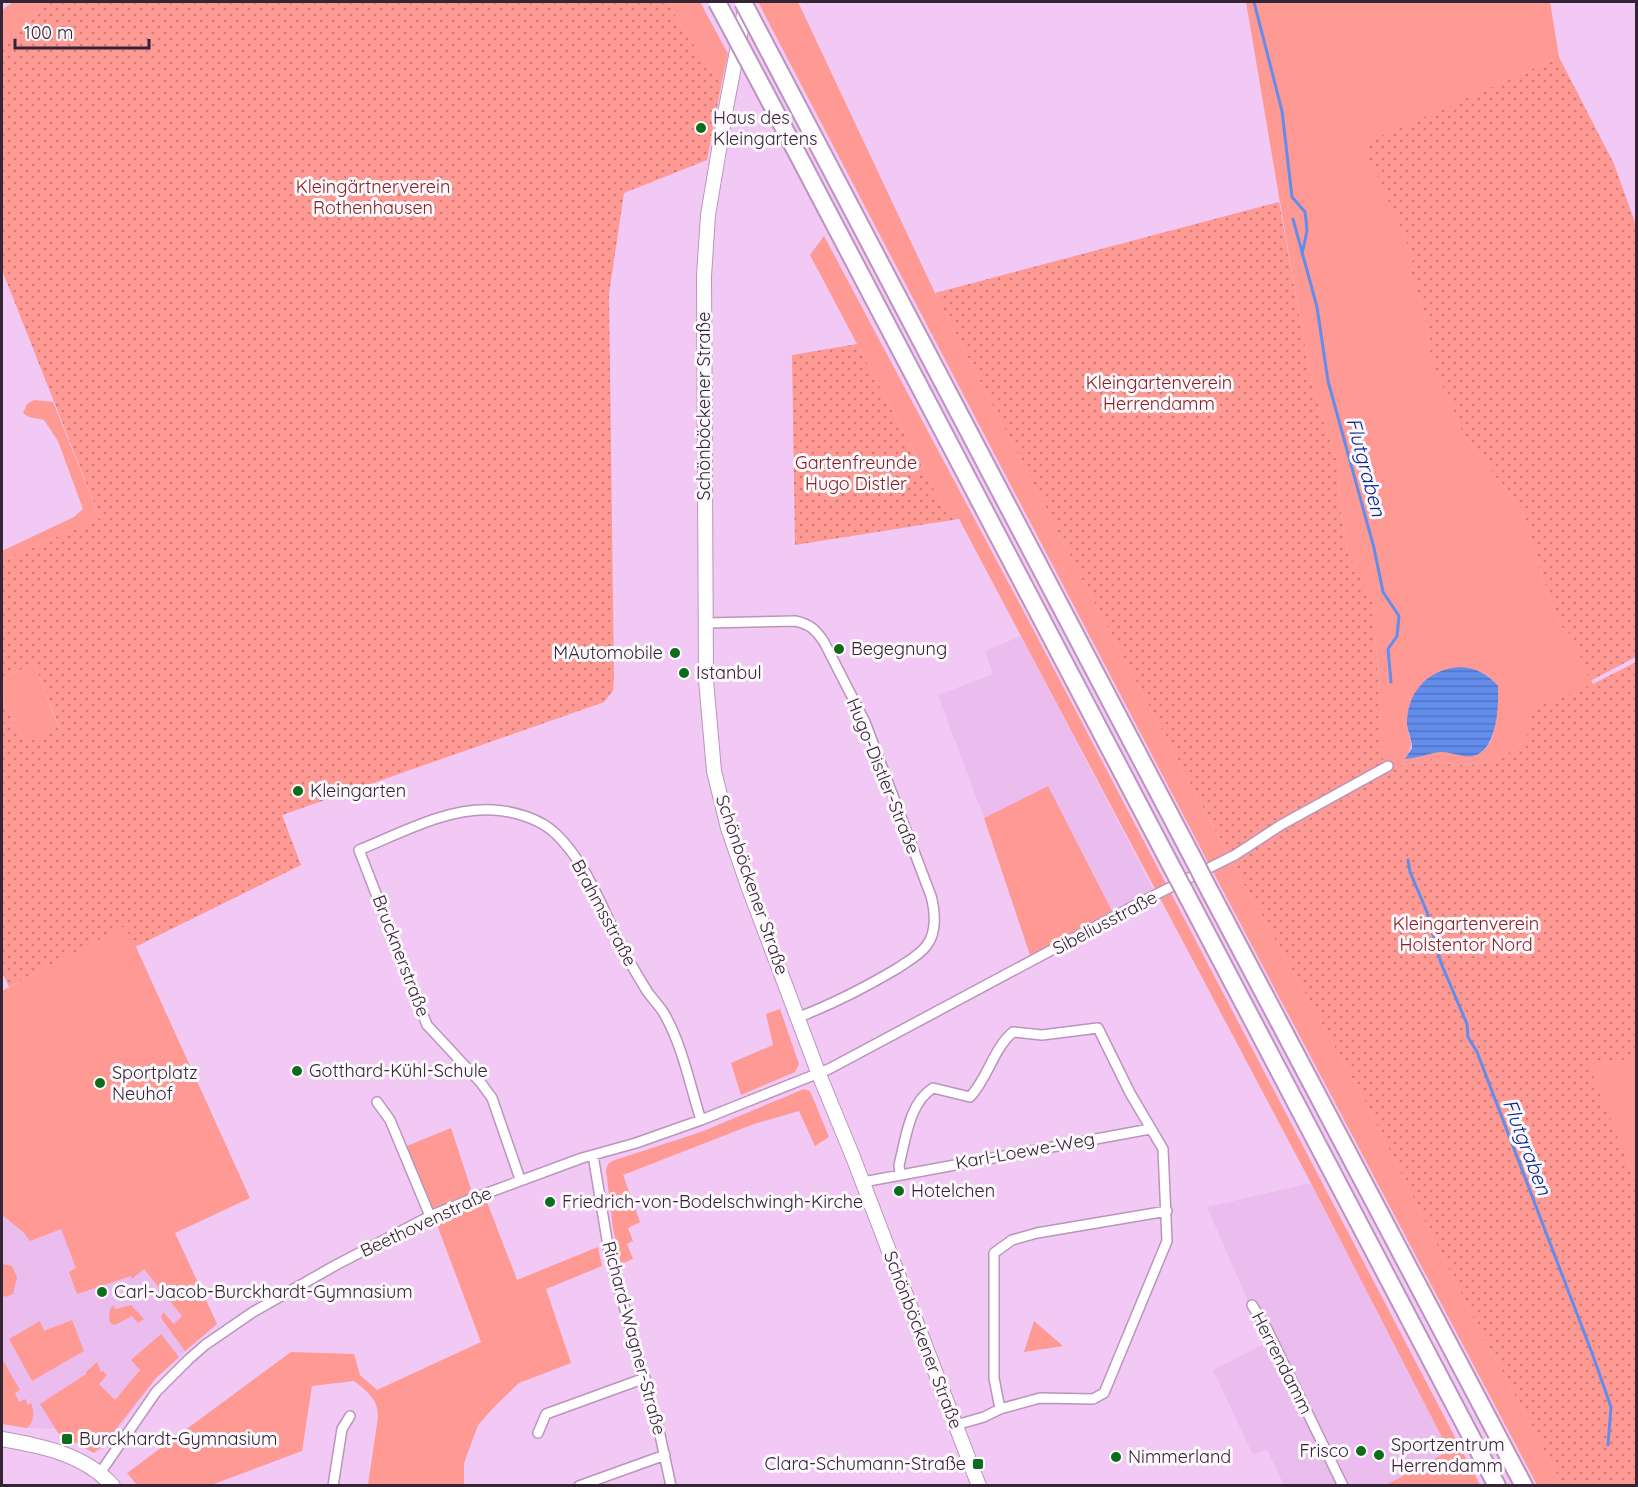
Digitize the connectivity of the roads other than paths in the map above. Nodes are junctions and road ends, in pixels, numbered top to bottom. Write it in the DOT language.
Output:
graph roads {
  1 [pos="717,2"];
  2 [pos="745,2"];
  3 [pos="705,623"];
  4 [pos="1388,766"];
  5 [pos="359,850"];
  6 [pos="799,1017"];
  7 [pos="818,1072"];
  8 [pos="377,1102"];
  9 [pos="701,1120"];
  10 [pos="1150,1129"];
  11 [pos="593,1155"];
  12 [pos="900,1174"];
  13 [pos="520,1179"];
  14 [pos="863,1182"];
  15 [pos="1167,1211"];
  16 [pos="429,1216"];
  17 [pos="1252,1305"];
  18 [pos="645,1378"];
  19 [pos="1000,1409"];
  20 [pos="350,1416"];
  21 [pos="956,1425"];
  22 [pos="538,1433"];
  23 [pos="2,1439"];
  24 [pos="665,1455"];
  25 [pos="100,1473"];
  26 [pos="113,1485"];
  27 [pos="333,1485"];
  28 [pos="579,1485"];
  29 [pos="671,1485"];
  30 [pos="979,1485"];
  31 [pos="1343,1485"];
  32 [pos="1497,1485"];
  33 [pos="1524,1485"];
  1 -- 32 [label="highway, bridge"];
  2 -- 3 [label="main road, Schönböckener Straße"];
  2 -- 33 [label="highway, bridge"];
  3 -- 6 [label="main road, Schönböckener Straße"];
  3 -- 6 [label="street, Hugo-Distler-Straße"];
  4 -- 7 [label="street, Sibeliusstraße"];
  5 -- 9 [label="street, Brahmsstraße"];
  5 -- 13 [label="street, Brucknerstraße"];
  6 -- 7 [label="main road, Schönböckener Straße"];
  7 -- 9 [label="street, Beethovenstraße"];
  7 -- 14 [label="main road, Schönböckener Straße"];
  8 -- 16 [label="street"];
  9 -- 11 [label="street, Beethovenstraße"];
  10 -- 12 [label="street, Karl-Loewe-Weg"];
  10 -- 12 [label="street"];
  10 -- 15 [label="street"];
  11 -- 13 [label="street, Beethovenstraße"];
  11 -- 18 [label="street, Richard-Wagner-Straße"];
  12 -- 14 [label="street, Karl-Loewe-Weg"];
  13 -- 16 [label="street, Beethovenstraße"];
  14 -- 21 [label="main road, Schönböckener Straße"];
  15 -- 19 [label="street"];
  15 -- 19 [label="street"];
  16 -- 25 [label="street, Beethovenstraße"];
  17 -- 31 [label="street, Herrendamm"];
  18 -- 22 [label="street"];
  18 -- 24 [label="street, Richard-Wagner-Straße"];
  19 -- 21 [label="street"];
  20 -- 27 [label="street"];
  21 -- 30 [label="main road, Schönböckener Straße"];
  23 -- 25 [label="main road"];
  24 -- 28 [label="street"];
  24 -- 29 [label="street, Richard-Wagner-Straße"];
  25 -- 26 [label="main road"];
}
